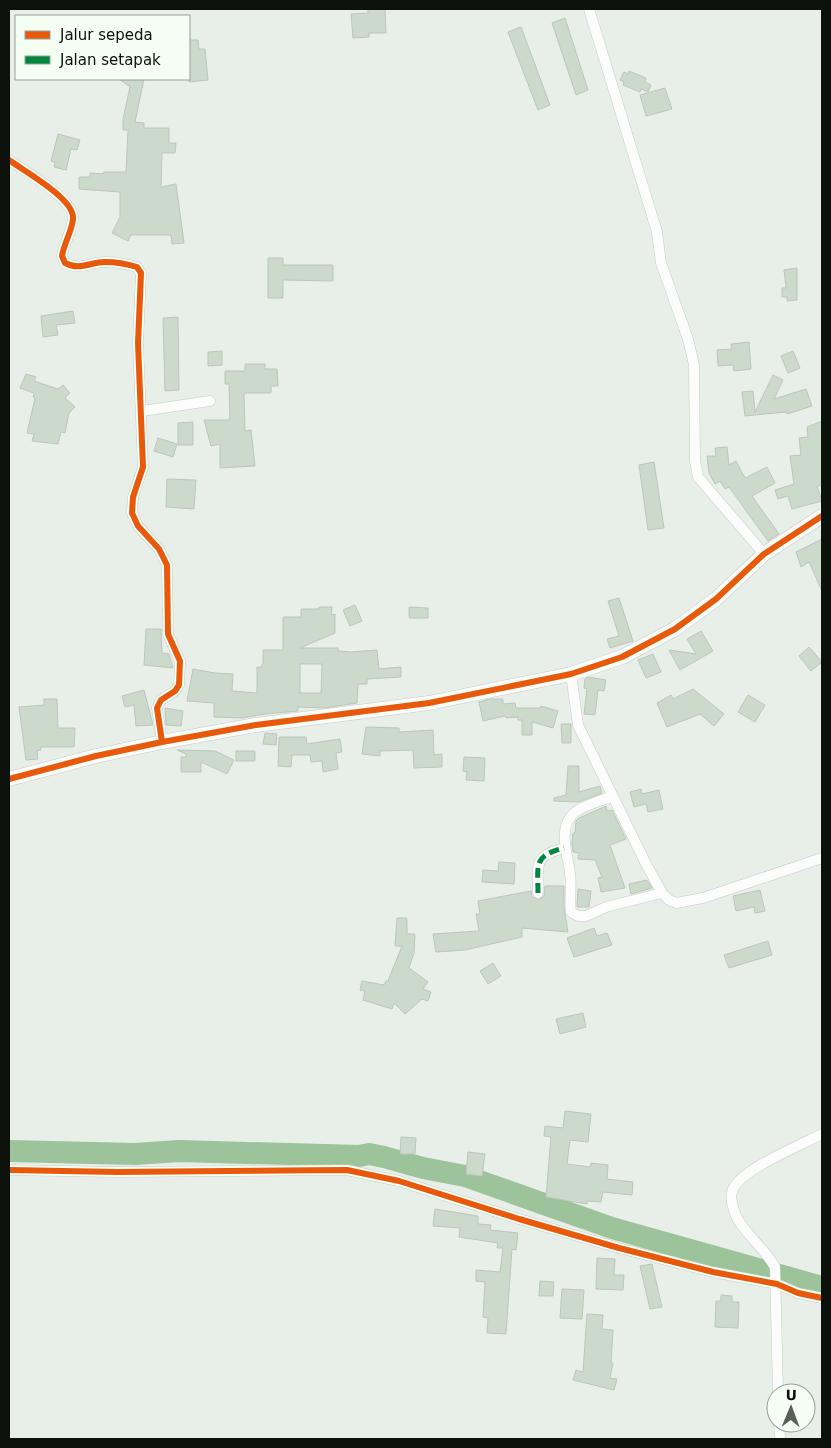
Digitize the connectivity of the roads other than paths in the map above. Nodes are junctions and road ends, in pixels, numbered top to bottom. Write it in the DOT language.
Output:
graph roads {
  1 [pos="589,9"];
  2 [pos="9,160"];
  3 [pos="210,401"];
  4 [pos="142,411"];
  5 [pos="820,521"];
  6 [pos="764,554"];
  7 [pos="571,674"];
  8 [pos="162,742"];
  9 [pos="9,779"];
  10 [pos="614,796"];
  11 [pos="564,848"];
  12 [pos="822,858"];
  13 [pos="538,893"];
  14 [pos="662,893"];
  15 [pos="822,1134"];
  16 [pos="9,1170"];
  17 [pos="776,1282"];
  18 [pos="822,1298"];
  19 [pos="778,1383"];
  1 -- 6 [label="street"];
  2 -- 4 [label="street"];
  3 -- 4 [label="street"];
  4 -- 8 [label="street"];
  5 -- 6 [label="street"];
  6 -- 7 [label="street"];
  7 -- 8 [label="street"];
  7 -- 10 [label="street"];
  8 -- 9 [label="street"];
  10 -- 11 [label="street"];
  10 -- 14 [label="street"];
  11 -- 13 [label="street"];
  11 -- 14 [label="street"];
  12 -- 14 [label="street"];
  15 -- 17 [label="street"];
  16 -- 17 [label="street"];
  17 -- 18 [label="street"];
  17 -- 19 [label="street"];
}
